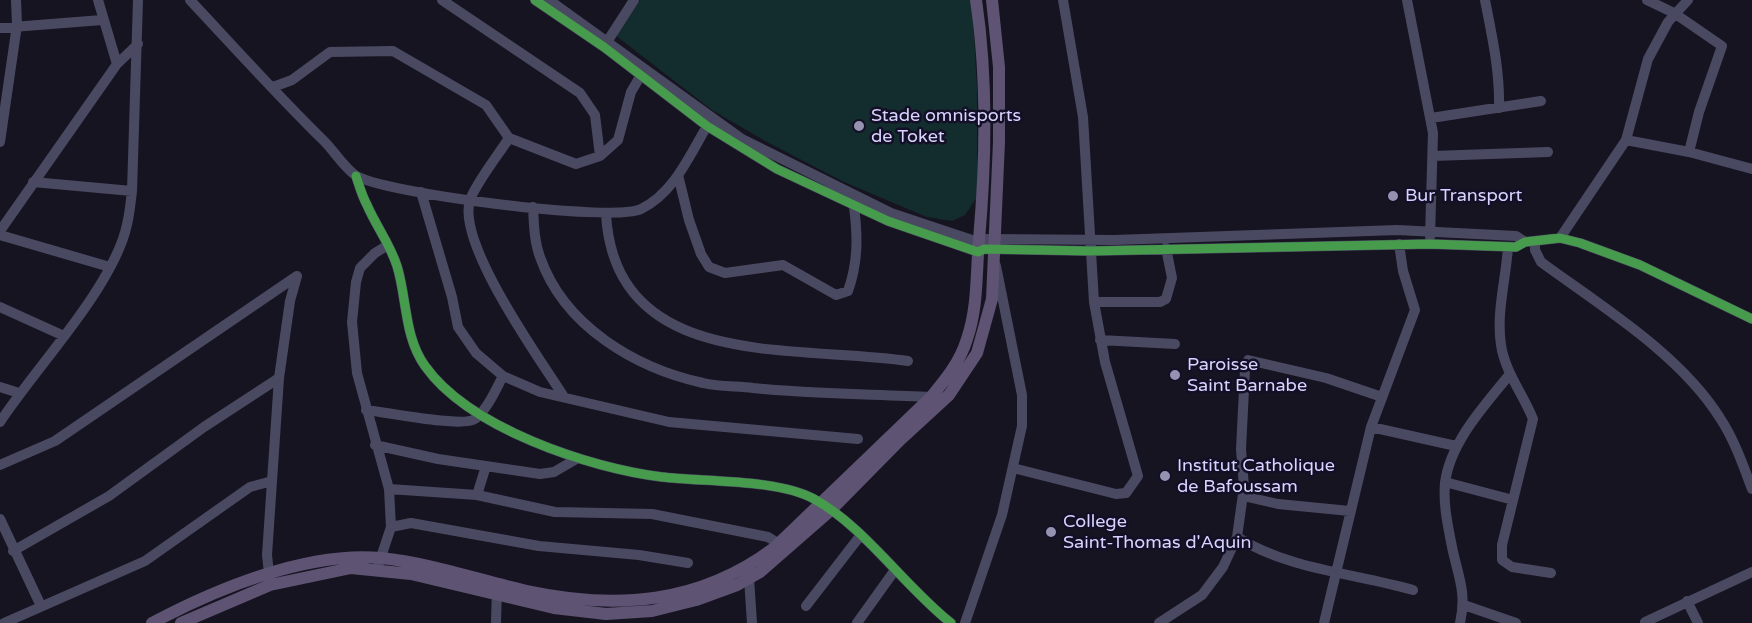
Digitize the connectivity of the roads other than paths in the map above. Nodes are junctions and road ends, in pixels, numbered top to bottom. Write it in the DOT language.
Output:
graph roads {
  1 [pos="16,0"];
  2 [pos="98,0"];
  3 [pos="138,0"];
  4 [pos="189,0"];
  5 [pos="442,0"];
  6 [pos="535,0"];
  7 [pos="549,0"];
  8 [pos="634,0"];
  9 [pos="976,0"];
  10 [pos="992,0"];
  11 [pos="1063,0"];
  12 [pos="1407,0"];
  13 [pos="1485,0"];
  14 [pos="1647,0"];
  15 [pos="1688,0"];
  16 [pos="1674,13"];
  17 [pos="102,20"];
  18 [pos="16,25"];
  19 [pos="0,28"];
  20 [pos="138,44"];
  21 [pos="606,44"];
  22 [pos="117,64"];
  23 [pos="641,75"];
  24 [pos="273,87"];
  25 [pos="1541,101"];
  26 [pos="1499,108"];
  27 [pos="1431,118"];
  28 [pos="709,122"];
  29 [pos="509,138"];
  30 [pos="1626,140"];
  31 [pos="0,142"];
  32 [pos="1548,152"];
  33 [pos="1689,152"];
  34 [pos="600,156"];
  35 [pos="1433,156"];
  36 [pos="1752,167"];
  37 [pos="678,175"];
  38 [pos="356,176"];
  39 [pos="33,182"];
  40 [pos="132,191"];
  41 [pos="421,192"];
  42 [pos="470,201"];
  43 [pos="533,207"];
  44 [pos="854,207"];
  45 [pos="606,214"];
  46 [pos="0,233"];
  47 [pos="1430,238"];
  48 [pos="1560,238"];
  49 [pos="1530,242"];
  50 [pos="1399,244"];
  51 [pos="388,245"];
  52 [pos="994,246"];
  53 [pos="1091,246"];
  54 [pos="1508,246"];
  55 [pos="978,247"];
  56 [pos="1166,248"];
  57 [pos="110,267"];
  58 [pos="1094,302"];
  59 [pos="0,307"];
  60 [pos="1752,319"];
  61 [pos="64,336"];
  62 [pos="1100,340"];
  63 [pos="1175,344"];
  64 [pos="908,361"];
  65 [pos="1510,374"];
  66 [pos="503,376"];
  67 [pos="279,378"];
  68 [pos="0,387"];
  69 [pos="19,393"];
  70 [pos="564,397"];
  71 [pos="931,397"];
  72 [pos="1382,397"];
  73 [pos="366,410"];
  74 [pos="480,414"];
  75 [pos="0,422"];
  76 [pos="1371,427"];
  77 [pos="858,439"];
  78 [pos="375,445"];
  79 [pos="1456,446"];
  80 [pos="578,458"];
  81 [pos="0,465"];
  82 [pos="486,466"];
  83 [pos="1013,468"];
  84 [pos="272,481"];
  85 [pos="1445,482"];
  86 [pos="389,489"];
  87 [pos="1752,489"];
  88 [pos="477,495"];
  89 [pos="1244,496"];
  90 [pos="1513,500"];
  91 [pos="826,507"];
  92 [pos="1350,511"];
  93 [pos="0,519"];
  94 [pos="391,527"];
  95 [pos="860,536"];
  96 [pos="1237,537"];
  97 [pos="779,544"];
  98 [pos="13,551"];
  99 [pos="688,563"];
  100 [pos="379,564"];
  101 [pos="895,570"];
  102 [pos="1337,572"];
  103 [pos="1752,572"];
  104 [pos="1551,573"];
  105 [pos="749,578"];
  106 [pos="269,580"];
  107 [pos="496,588"];
  108 [pos="1413,590"];
  109 [pos="1687,601"];
  110 [pos="1464,605"];
  111 [pos="41,606"];
  112 [pos="806,606"];
  113 [pos="1645,622"];
  114 [pos="4,623"];
  115 [pos="152,623"];
  116 [pos="181,623"];
  117 [pos="496,623"];
  118 [pos="752,623"];
  119 [pos="857,623"];
  120 [pos="951,623"];
  121 [pos="964,623"];
  122 [pos="1159,623"];
  123 [pos="1324,623"];
  124 [pos="1460,623"];
  125 [pos="1516,623"];
  126 [pos="1698,623"];
  1 -- 18 [label="street"];
  2 -- 17 [label="street"];
  3 -- 20 [label="street"];
  4 -- 24 [label="street"];
  5 -- 34 [label="street"];
  6 -- 21 [label="street"];
  7 -- 21 [label="street"];
  8 -- 21 [label="street"];
  9 -- 55 [label="main road"];
  10 -- 52 [label="main road"];
  11 -- 53 [label="street"];
  12 -- 27 [label="street"];
  13 -- 26 [label="street"];
  14 -- 16 [label="street"];
  15 -- 16 [label="street"];
  16 -- 30 [label="street"];
  16 -- 33 [label="street"];
  17 -- 18 [label="street"];
  17 -- 22 [label="street"];
  18 -- 19 [label="street"];
  18 -- 31 [label="street"];
  20 -- 22 [label="street"];
  20 -- 40 [label="street"];
  21 -- 23 [label="street"];
  21 -- 28 [label="street"];
  22 -- 39 [label="street"];
  23 -- 28 [label="street"];
  23 -- 34 [label="street"];
  24 -- 29 [label="street"];
  24 -- 38 [label="street"];
  25 -- 26 [label="street"];
  26 -- 27 [label="street"];
  27 -- 35 [label="street"];
  28 -- 37 [label="street"];
  28 -- 44 [label="street"];
  28 -- 55 [label="street"];
  29 -- 34 [label="street"];
  29 -- 42 [label="street"];
  30 -- 33 [label="street"];
  30 -- 48 [label="street"];
  32 -- 35 [label="street"];
  33 -- 36 [label="street"];
  35 -- 47 [label="street"];
  37 -- 44 [label="street"];
  37 -- 45 [label="street"];
  38 -- 41 [label="street"];
  38 -- 51 [label="street"];
  39 -- 40 [label="street"];
  39 -- 46 [label="street"];
  40 -- 57 [label="street"];
  41 -- 42 [label="street"];
  41 -- 66 [label="street"];
  42 -- 43 [label="street"];
  42 -- 70 [label="street"];
  43 -- 45 [label="street"];
  43 -- 71 [label="street"];
  44 -- 55 [label="street"];
  45 -- 64 [label="street"];
  46 -- 57 [label="street"];
  47 -- 49 [label="street"];
  47 -- 50 [label="street"];
  47 -- 53 [label="street"];
  47 -- 54 [label="street"];
  48 -- 49 [label="street"];
  48 -- 60 [label="street"];
  49 -- 54 [label="street"];
  49 -- 87 [label="street"];
  50 -- 56 [label="street"];
  50 -- 72 [label="street"];
  51 -- 73 [label="street"];
  51 -- 74 [label="street"];
  52 -- 53 [label="street"];
  52 -- 55 [label="street"];
  52 -- 83 [label="street"];
  52 -- 91 [label="main road"];
  53 -- 56 [label="street"];
  53 -- 58 [label="street"];
  54 -- 65 [label="street"];
  55 -- 71 [label="main road"];
  56 -- 58 [label="street"];
  57 -- 61 [label="street"];
  58 -- 62 [label="street"];
  59 -- 61 [label="street"];
  61 -- 69 [label="street"];
  62 -- 63 [label="street"];
  62 -- 83 [label="street"];
  65 -- 79 [label="street"];
  65 -- 90 [label="street"];
  66 -- 70 [label="street"];
  66 -- 74 [label="street"];
  67 -- 81 [label="street"];
  67 -- 84 [label="street"];
  67 -- 98 [label="street"];
  68 -- 69 [label="street"];
  69 -- 75 [label="street"];
  70 -- 77 [label="street"];
  71 -- 91 [label="main road"];
  72 -- 76 [label="street"];
  72 -- 89 [label="street"];
  73 -- 74 [label="street"];
  73 -- 78 [label="street"];
  74 -- 80 [label="street"];
  76 -- 79 [label="street"];
  76 -- 92 [label="street"];
  78 -- 82 [label="street"];
  78 -- 86 [label="street"];
  79 -- 85 [label="street"];
  80 -- 82 [label="street"];
  80 -- 91 [label="street"];
  82 -- 88 [label="street"];
  83 -- 121 [label="street"];
  84 -- 106 [label="street"];
  84 -- 111 [label="street"];
  85 -- 90 [label="street"];
  85 -- 110 [label="street"];
  86 -- 88 [label="street"];
  86 -- 94 [label="street"];
  88 -- 97 [label="street"];
  89 -- 92 [label="street"];
  89 -- 96 [label="street"];
  90 -- 104 [label="street"];
  91 -- 95 [label="street"];
  91 -- 97 [label="main road"];
  91 -- 105 [label="main road"];
  92 -- 102 [label="street"];
  93 -- 98 [label="street"];
  94 -- 99 [label="street"];
  94 -- 100 [label="street"];
  95 -- 101 [label="street"];
  95 -- 112 [label="street"];
  96 -- 102 [label="street"];
  96 -- 122 [label="street"];
  97 -- 107 [label="main road"];
  98 -- 111 [label="street"];
  100 -- 106 [label="main road"];
  100 -- 107 [label="main road"];
  101 -- 119 [label="street"];
  101 -- 120 [label="street"];
  102 -- 108 [label="street"];
  102 -- 123 [label="street"];
  103 -- 109 [label="street"];
  105 -- 107 [label="main road"];
  105 -- 118 [label="street"];
  106 -- 115 [label="main road"];
  106 -- 116 [label="main road"];
  107 -- 117 [label="street"];
  109 -- 113 [label="street"];
  109 -- 126 [label="street"];
  110 -- 124 [label="street"];
  110 -- 125 [label="street"];
  111 -- 114 [label="street"];
}
